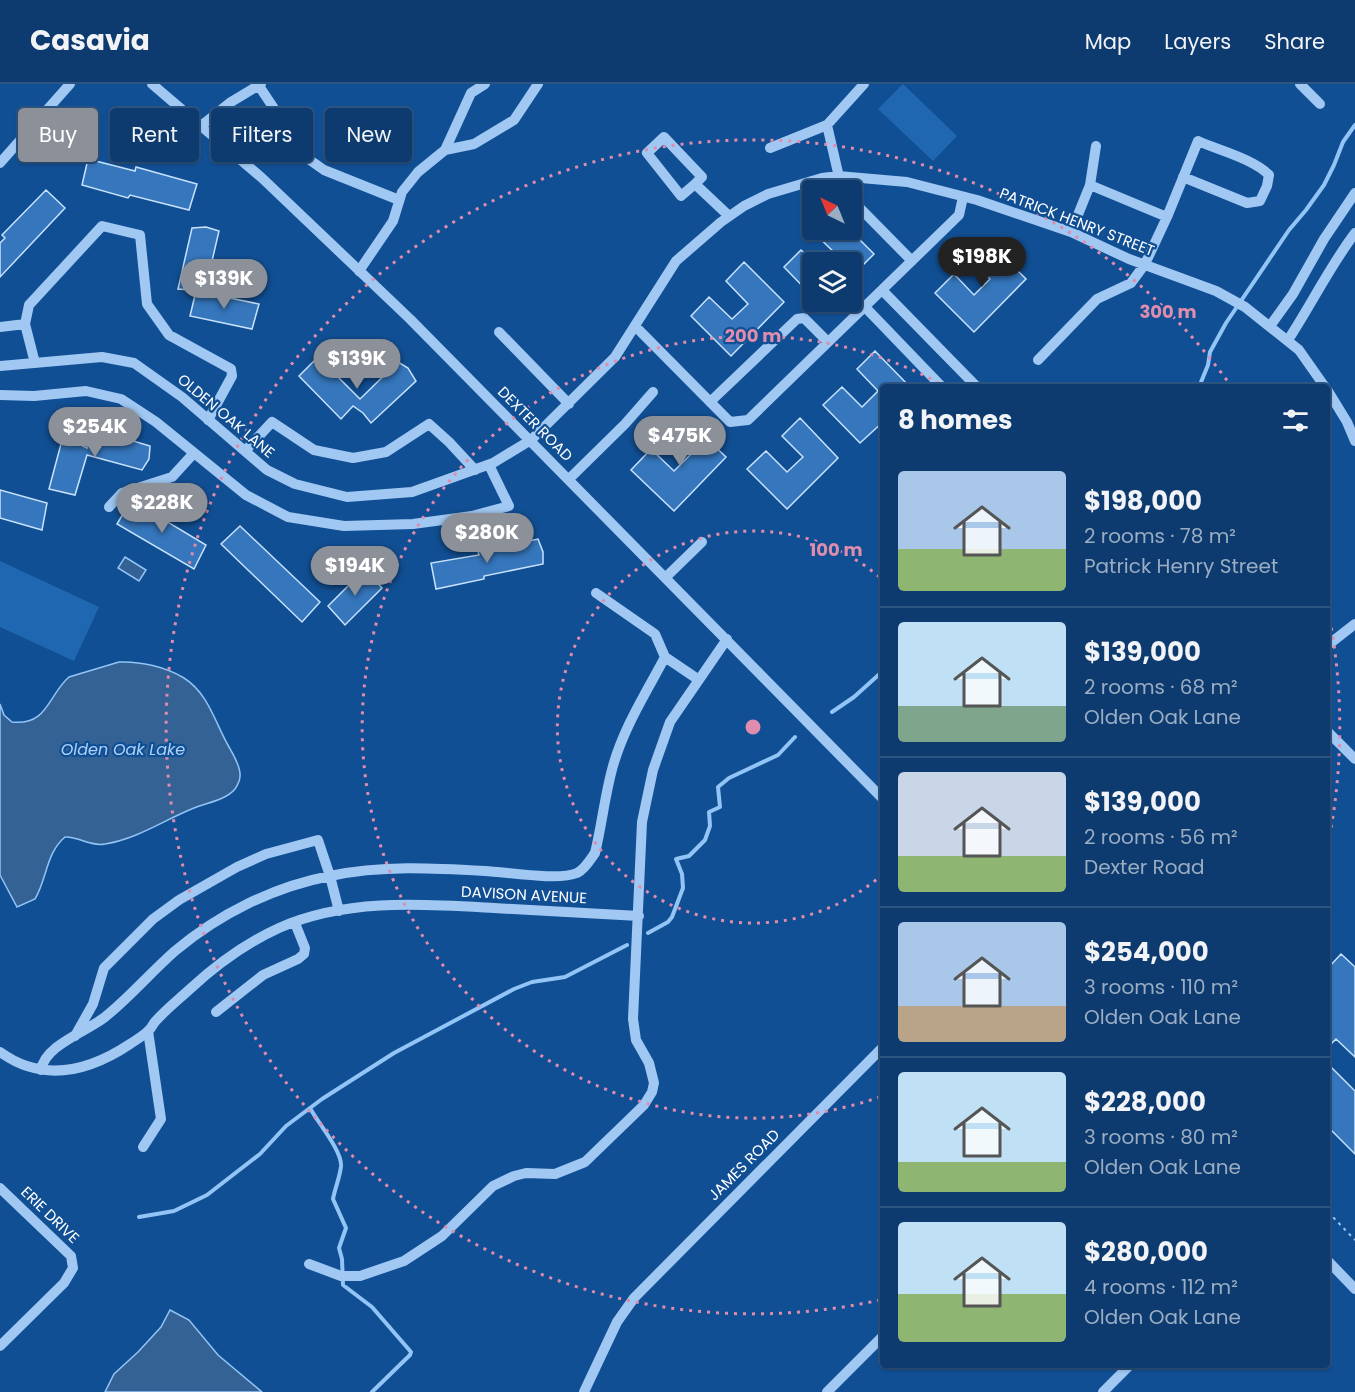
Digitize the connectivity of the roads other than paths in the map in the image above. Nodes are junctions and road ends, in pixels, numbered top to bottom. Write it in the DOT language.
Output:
graph roads {
  1 [pos="70,84"];
  2 [pos="152,84"];
  3 [pos="485,84"];
  4 [pos="537,84"];
  5 [pos="864,84"];
  6 [pos="1300,84"];
  7 [pos="260,85"];
  8 [pos="1320,104"];
  9 [pos="827,125"];
  10 [pos="201,126"];
  11 [pos="1096,146"];
  12 [pos="770,148"];
  13 [pos="445,150"];
  14 [pos="0,163"];
  15 [pos="838,176"];
  16 [pos="1183,177"];
  17 [pos="839,180"];
  18 [pos="695,184"];
  19 [pos="1090,185"];
  20 [pos="1355,193"];
  21 [pos="963,197"];
  22 [pos="399,200"];
  23 [pos="862,210"];
  24 [pos="729,216"];
  25 [pos="1167,217"];
  26 [pos="1071,232"];
  27 [pos="1355,233"];
  28 [pos="912,261"];
  29 [pos="1145,264"];
  30 [pos="359,271"];
  31 [pos="882,290"];
  32 [pos="865,307"];
  33 [pos="25,324"];
  34 [pos="635,326"];
  35 [pos="1270,326"];
  36 [pos="0,327"];
  37 [pos="499,332"];
  38 [pos="1288,340"];
  39 [pos="828,342"];
  40 [pos="1038,360"];
  41 [pos="35,363"];
  42 [pos="0,366"];
  43 [pos="939,384"];
  44 [pos="974,384"];
  45 [pos="1323,384"];
  46 [pos="653,392"];
  47 [pos="0,395"];
  48 [pos="1330,395"];
  49 [pos="710,402"];
  50 [pos="569,404"];
  51 [pos="208,420"];
  52 [pos="531,440"];
  53 [pos="1355,441"];
  54 [pos="245,451"];
  55 [pos="194,453"];
  56 [pos="489,465"];
  57 [pos="475,470"];
  58 [pos="569,479"];
  59 [pos="109,507"];
  60 [pos="702,542"];
  61 [pos="666,578"];
  62 [pos="596,593"];
  63 [pos="1355,624"];
  64 [pos="727,639"];
  65 [pos="1330,643"];
  66 [pos="665,657"];
  67 [pos="699,680"];
  68 [pos="1330,734"];
  69 [pos="1355,759"];
  70 [pos="880,796"];
  71 [pos="330,876"];
  72 [pos="339,911"];
  73 [pos="639,916"];
  74 [pos="295,923"];
  75 [pos="216,1012"];
  76 [pos="148,1031"];
  77 [pos="75,1036"];
  78 [pos="880,1050"];
  79 [pos="0,1052"];
  80 [pos="40,1070"];
  81 [pos="143,1147"];
  82 [pos="0,1188"];
  83 [pos="1330,1263"];
  84 [pos="309,1264"];
  85 [pos="1355,1289"];
  86 [pos="880,1339"];
  87 [pos="0,1346"];
  88 [pos="1127,1368"];
  89 [pos="584,1392"];
  90 [pos="827,1392"];
  91 [pos="1103,1392"];
  1 -- 14 [label="street"];
  2 -- 10 [label="street, DEXTER ROAD"];
  3 -- 13 [label="street"];
  4 -- 13 [label="street"];
  5 -- 9 [label="street"];
  6 -- 8 [label="street"];
  7 -- 10 [label="street"];
  7 -- 22 [label="street"];
  9 -- 12 [label="street"];
  9 -- 15 [label="street"];
  10 -- 30 [label="street, DEXTER ROAD"];
  11 -- 19 [label="street"];
  13 -- 22 [label="street"];
  15 -- 17 [label="street"];
  15 -- 21 [label="street, PATRICK HENRY STREET"];
  15 -- 24 [label="street, PATRICK HENRY STREET"];
  16 -- 16 [label="street"];
  16 -- 25 [label="street"];
  18 -- 18 [label="street"];
  18 -- 24 [label="street"];
  19 -- 25 [label="street"];
  19 -- 26 [label="street"];
  20 -- 35 [label="street"];
  21 -- 26 [label="street, PATRICK HENRY STREET"];
  21 -- 28 [label="street"];
  22 -- 30 [label="street"];
  23 -- 28 [label="street"];
  24 -- 34 [label="street, PATRICK HENRY STREET"];
  25 -- 29 [label="street"];
  26 -- 29 [label="street, PATRICK HENRY STREET"];
  27 -- 38 [label="street"];
  28 -- 31 [label="street"];
  29 -- 35 [label="street, PATRICK HENRY STREET"];
  29 -- 40 [label="street"];
  30 -- 52 [label="street, DEXTER ROAD"];
  31 -- 32 [label="street"];
  31 -- 44 [label="street"];
  32 -- 39 [label="street"];
  32 -- 43 [label="street"];
  33 -- 36 [label="street"];
  33 -- 41 [label="street"];
  33 -- 51 [label="street"];
  34 -- 49 [label="street"];
  34 -- 50 [label="street, PATRICK HENRY STREET"];
  35 -- 38 [label="street, PATRICK HENRY STREET"];
  37 -- 50 [label="street"];
  38 -- 45 [label="street, PATRICK HENRY STREET"];
  39 -- 49 [label="street"];
  39 -- 49 [label="street"];
  41 -- 42 [label="street, OLDEN OAK LANE"];
  41 -- 51 [label="street, OLDEN OAK LANE"];
  46 -- 58 [label="street"];
  47 -- 55 [label="street"];
  48 -- 53 [label="street, PATRICK HENRY STREET"];
  50 -- 52 [label="street, PATRICK HENRY STREET"];
  51 -- 54 [label="street, OLDEN OAK LANE"];
  52 -- 56 [label="street, OLDEN OAK LANE"];
  52 -- 58 [label="street, DEXTER ROAD"];
  54 -- 57 [label="street, OLDEN OAK LANE"];
  54 -- 57 [label="street"];
  55 -- 56 [label="street"];
  55 -- 59 [label="street"];
  56 -- 57 [label="street, OLDEN OAK LANE"];
  58 -- 61 [label="street, DEXTER ROAD"];
  60 -- 61 [label="street"];
  61 -- 64 [label="street, DEXTER ROAD"];
  62 -- 66 [label="street"];
  63 -- 65 [label="street"];
  64 -- 67 [label="street"];
  64 -- 70 [label="street, DEXTER ROAD"];
  66 -- 67 [label="street"];
  66 -- 71 [label="street"];
  67 -- 73 [label="street"];
  68 -- 69 [label="street"];
  71 -- 72 [label="street"];
  71 -- 77 [label="street"];
  71 -- 77 [label="street"];
  72 -- 73 [label="street, DAVISON AVENUE"];
  72 -- 74 [label="street, DAVISON AVENUE"];
  73 -- 84 [label="street"];
  74 -- 75 [label="street"];
  74 -- 76 [label="street, DAVISON AVENUE"];
  76 -- 80 [label="street, DAVISON AVENUE"];
  76 -- 81 [label="street"];
  77 -- 80 [label="street"];
  78 -- 89 [label="street, JAMES ROAD"];
  79 -- 80 [label="street, DAVISON AVENUE"];
  82 -- 87 [label="street, ERIE DRIVE"];
  83 -- 85 [label="street"];
  86 -- 90 [label="street"];
  88 -- 91 [label="street"];
}
